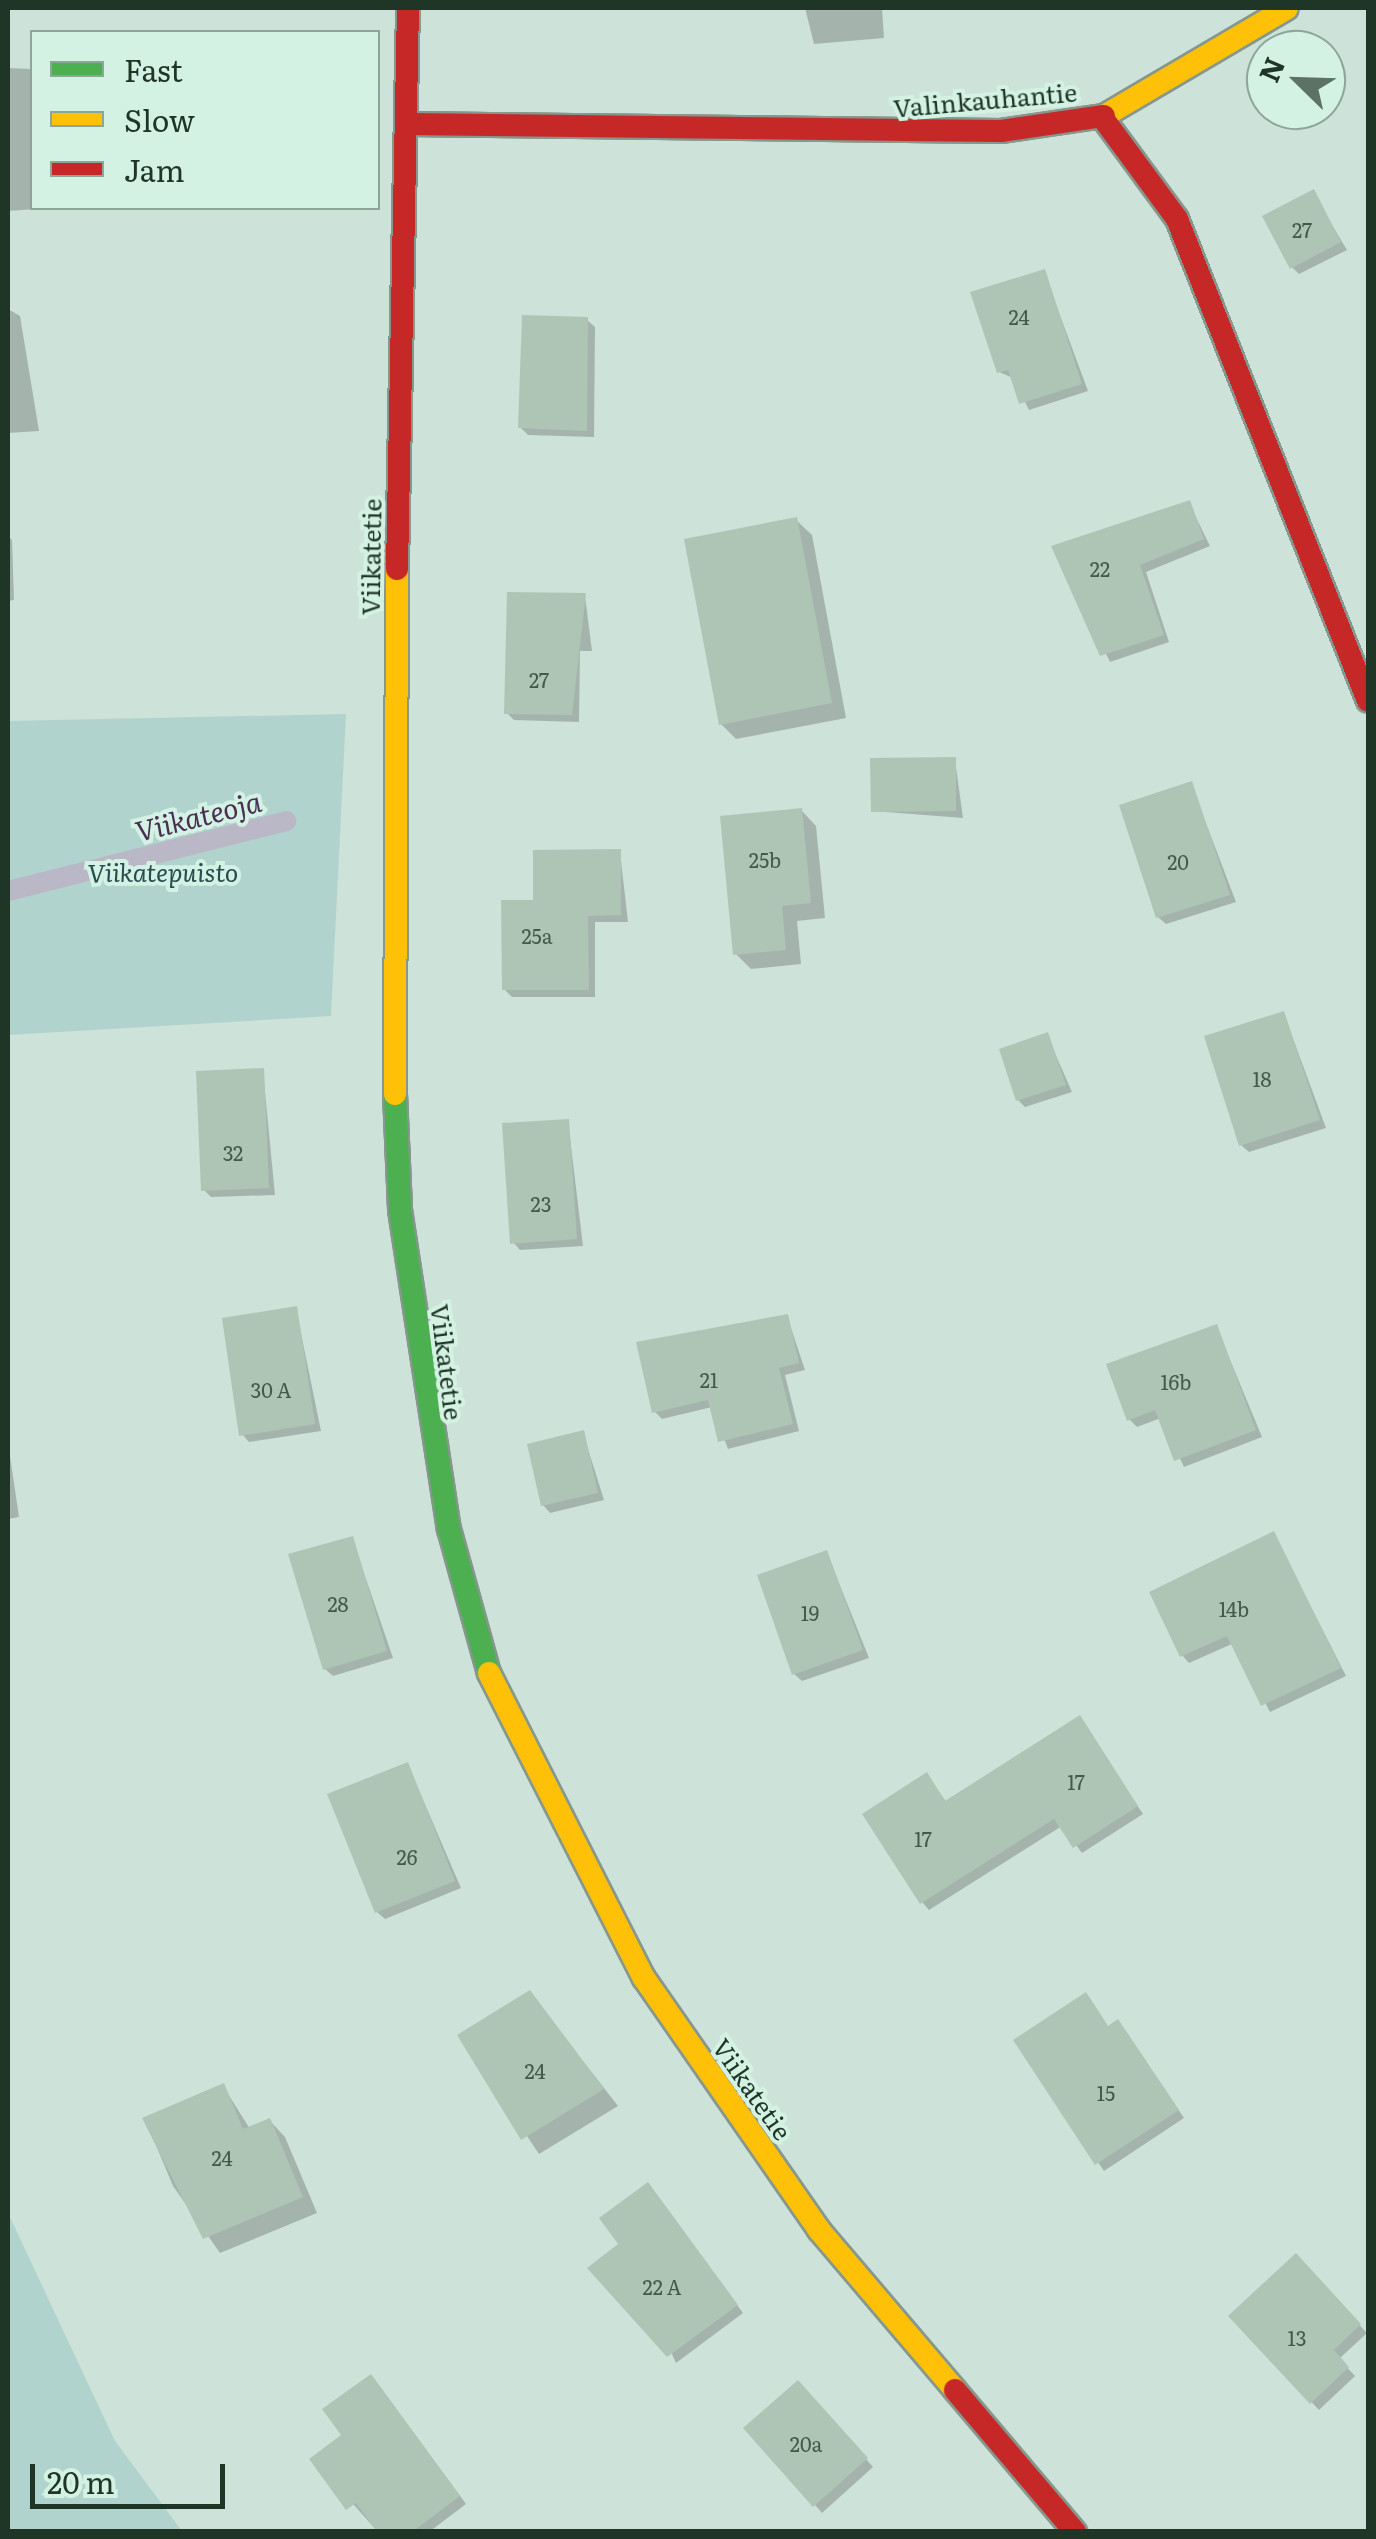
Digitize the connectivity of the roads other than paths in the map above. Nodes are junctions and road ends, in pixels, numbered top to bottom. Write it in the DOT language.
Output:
graph roads {
  1 [pos="408,8"];
  2 [pos="1287,8"];
  3 [pos="1102,117"];
  4 [pos="406,124"];
  5 [pos="1368,701"];
  6 [pos="1075,2532"];
  1 -- 4 [label="street, Viikatetie"];
  2 -- 3 [label="street"];
  3 -- 4 [label="street, Valinkauhantie"];
  3 -- 5 [label="street, Valinkauhantie"];
  4 -- 6 [label="street, Viikatetie"];
}
